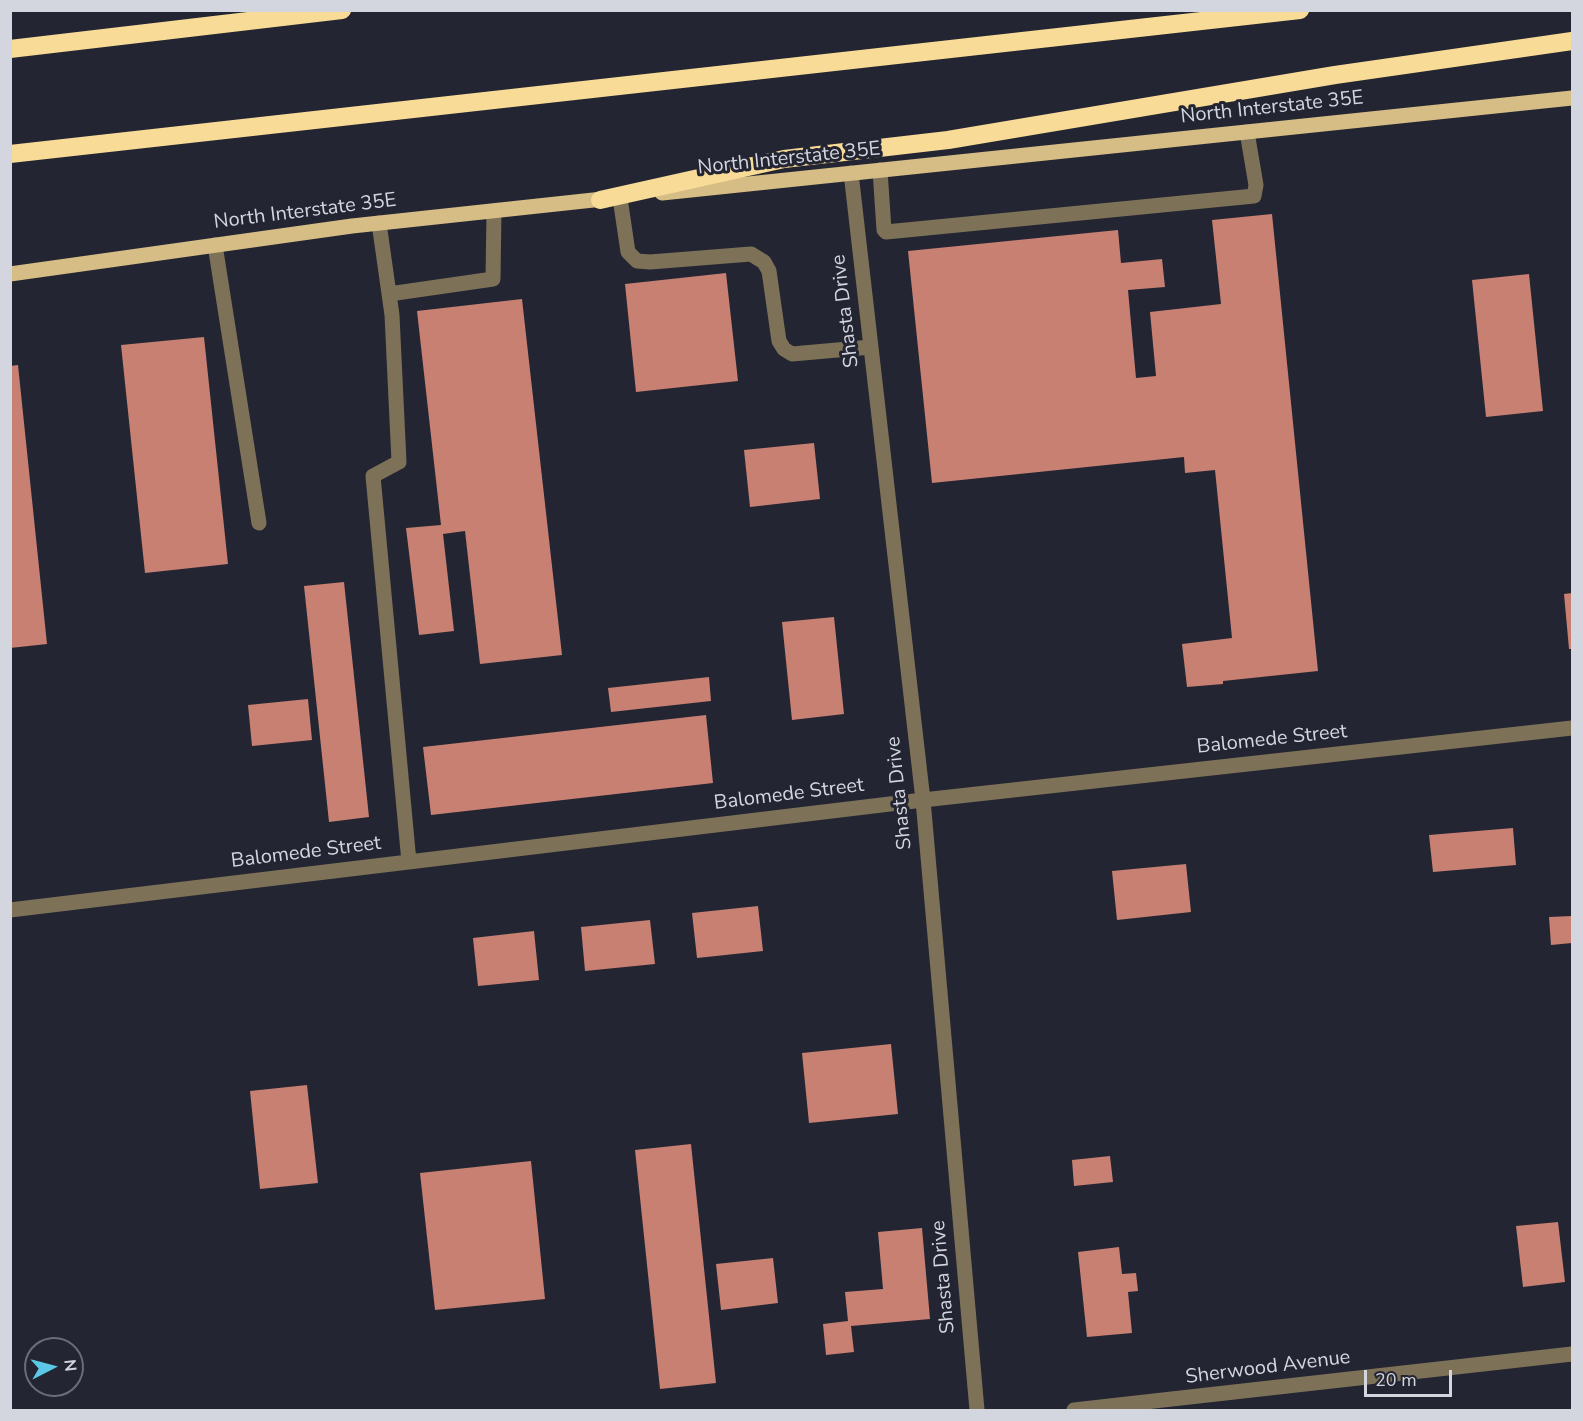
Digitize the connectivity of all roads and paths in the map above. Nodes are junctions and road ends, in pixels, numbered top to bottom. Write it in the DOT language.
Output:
graph roads {
  1 [pos="342,10"];
  2 [pos="1300,10"];
  3 [pos="1572,40"];
  4 [pos="10,49"];
  5 [pos="1572,98"];
  6 [pos="1247,132"];
  7 [pos="10,154"];
  8 [pos="880,170"];
  9 [pos="851,173"];
  10 [pos="620,198"];
  11 [pos="600,200"];
  12 [pos="494,211"];
  13 [pos="379,223"];
  14 [pos="214,245"];
  15 [pos="10,274"];
  16 [pos="389,294"];
  17 [pos="871,347"];
  18 [pos="259,523"];
  19 [pos="1572,728"];
  20 [pos="923,800"];
  21 [pos="409,862"];
  22 [pos="10,910"];
  23 [pos="1572,1354"];
  24 [pos="1207,1404"];
  25 [pos="977,1410"];
  26 [pos="1074,1410"];
  1 -- 4 [label="highway"];
  2 -- 7 [label="highway"];
  3 -- 11 [label="highway"];
  5 -- 6 [label="main road, North Interstate 35E"];
  6 -- 8 [label="main road, North Interstate 35E"];
  6 -- 8 [label="street"];
  8 -- 9 [label="main road, North Interstate 35E"];
  9 -- 10 [label="main road, North Interstate 35E"];
  9 -- 17 [label="street, Shasta Drive"];
  10 -- 11 [label="main road, North Interstate 35E"];
  10 -- 17 [label="street"];
  11 -- 12 [label="main road, North Interstate 35E"];
  12 -- 13 [label="main road, North Interstate 35E"];
  12 -- 16 [label="street"];
  13 -- 14 [label="main road, North Interstate 35E"];
  13 -- 16 [label="street"];
  14 -- 15 [label="main road, North Interstate 35E"];
  14 -- 18 [label="street"];
  16 -- 21 [label="street"];
  17 -- 20 [label="street, Shasta Drive"];
  19 -- 20 [label="street, Balomede Street"];
  20 -- 21 [label="street, Balomede Street"];
  20 -- 25 [label="street, Shasta Drive"];
  21 -- 22 [label="street, Balomede Street"];
  23 -- 24 [label="street, Sherwood Avenue"];
  24 -- 26 [label="street, Sherwood Avenue"];
}
